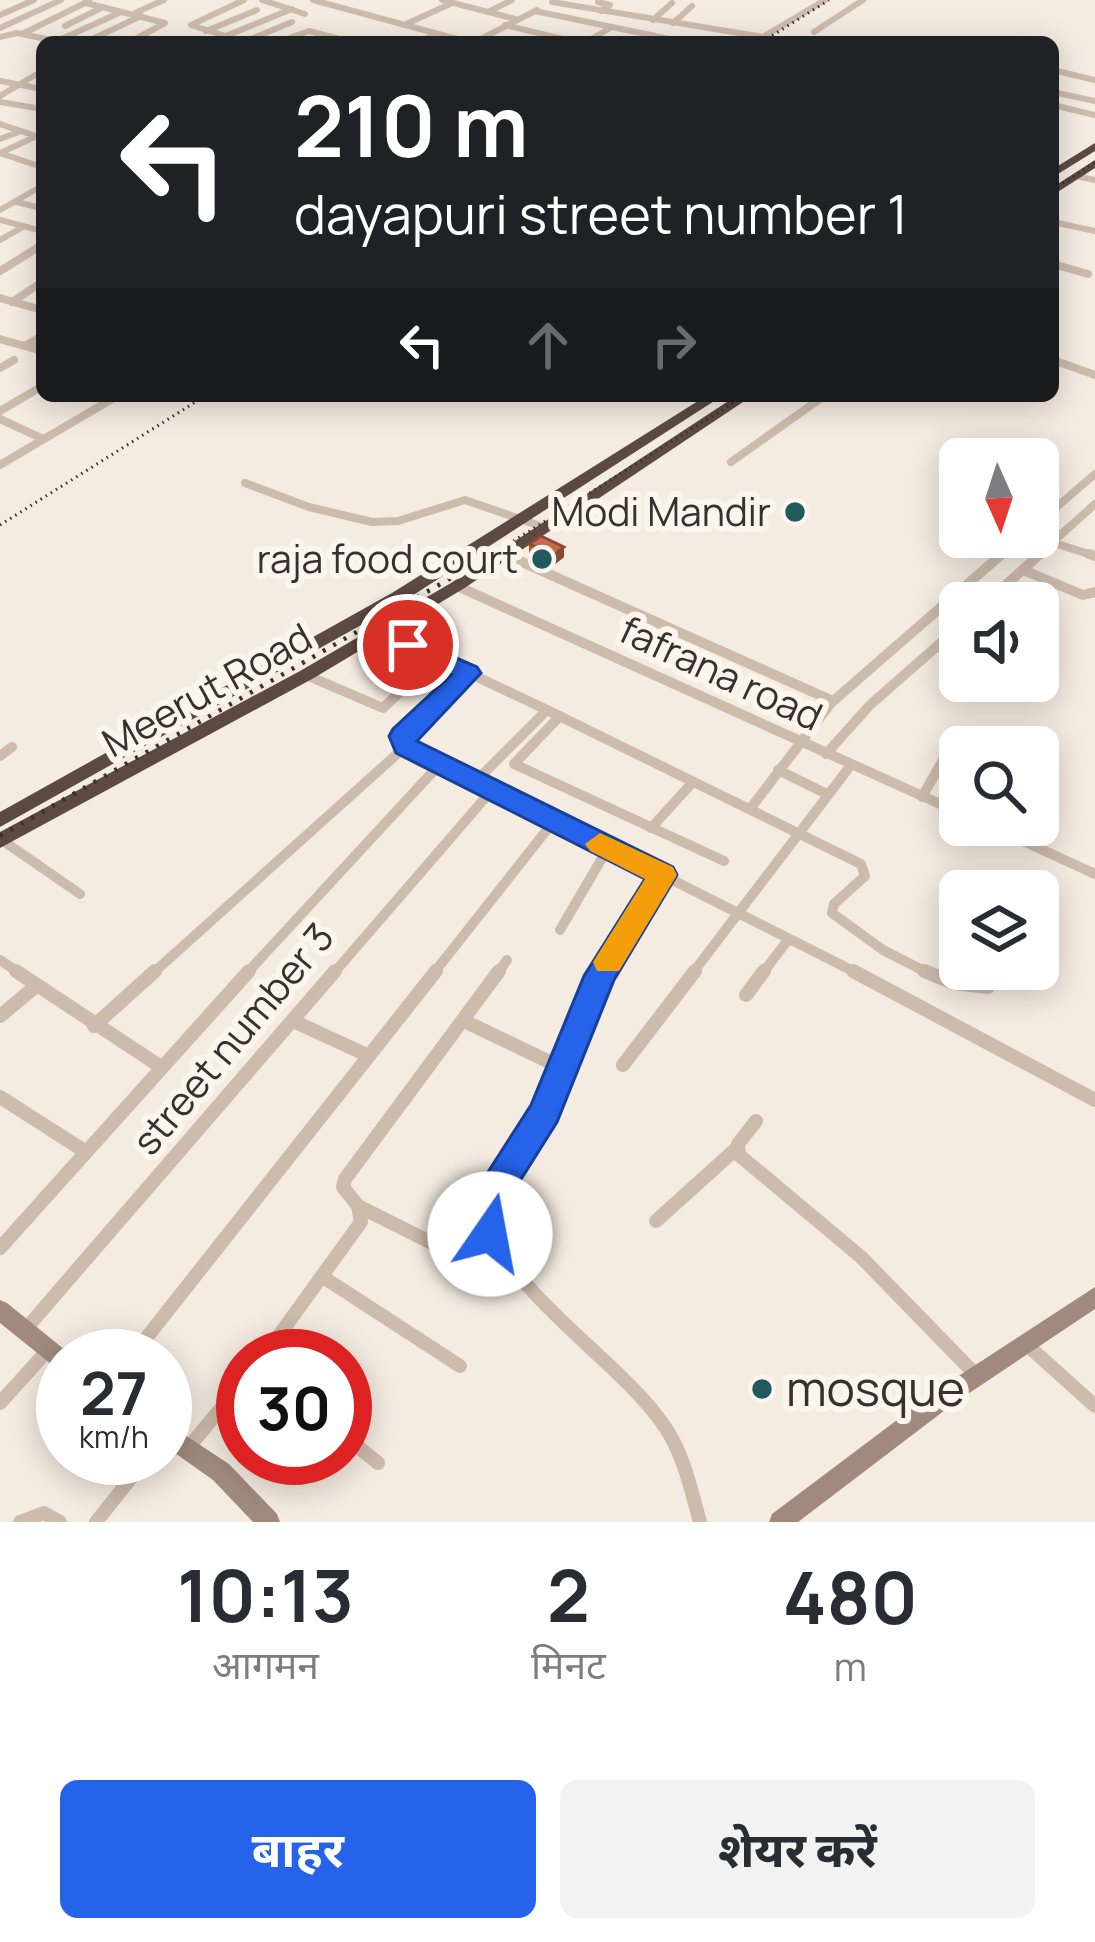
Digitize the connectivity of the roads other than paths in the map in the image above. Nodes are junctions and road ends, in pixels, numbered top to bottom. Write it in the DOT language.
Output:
graph roads {
  1 [pos="34,0"];
  2 [pos="62,0"];
  3 [pos="126,0"];
  4 [pos="164,0"];
  5 [pos="244,0"];
  6 [pos="267,0"];
  7 [pos="310,0"];
  8 [pos="357,0"];
  9 [pos="442,0"];
  10 [pos="512,0"];
  11 [pos="825,0"];
  12 [pos="863,0"];
  13 [pos="554,1"];
  14 [pos="88,2"];
  15 [pos="598,2"];
  16 [pos="452,3"];
  17 [pos="672,3"];
  18 [pos="692,6"];
  19 [pos="338,7"];
  20 [pos="105,8"];
  21 [pos="291,9"];
  22 [pos="257,10"];
  23 [pos="535,11"];
  24 [pos="601,11"];
  25 [pos="122,12"];
  26 [pos="488,12"];
  27 [pos="132,14"];
  28 [pos="305,14"];
  29 [pos="0,15"];
  30 [pos="142,16"];
  31 [pos="516,19"];
  32 [pos="653,20"];
  33 [pos="292,22"];
  34 [pos="673,23"];
  35 [pos="40,25"];
  36 [pos="404,25"];
  37 [pos="506,25"];
  38 [pos="65,26"];
  39 [pos="612,27"];
  40 [pos="82,30"];
  41 [pos="2,32"];
  42 [pos="206,32"];
  43 [pos="814,32"];
  44 [pos="22,34"];
  45 [pos="437,34"];
  46 [pos="647,34"];
  47 [pos="70,36"];
  48 [pos="99,36"];
  49 [pos="141,36"];
  50 [pos="220,36"];
  51 [pos="226,36"];
  52 [pos="258,36"];
  53 [pos="295,36"];
  54 [pos="328,36"];
  55 [pos="432,36"];
  56 [pos="446,36"];
  57 [pos="483,36"];
  58 [pos="551,36"];
  59 [pos="596,36"];
  60 [pos="644,36"];
  61 [pos="655,36"];
  62 [pos="757,36"];
  63 [pos="765,36"];
  64 [pos="36,37"];
  65 [pos="1059,71"];
  66 [pos="36,75"];
  67 [pos="1092,79"];
  68 [pos="0,81"];
  69 [pos="19,85"];
  70 [pos="36,87"];
  71 [pos="1059,93"];
  72 [pos="1070,95"];
  73 [pos="0,99"];
  74 [pos="1095,101"];
  75 [pos="1059,106"];
  76 [pos="36,108"];
  77 [pos="1095,115"];
  78 [pos="0,124"];
  79 [pos="21,131"];
  80 [pos="36,134"];
  81 [pos="36,136"];
  82 [pos="0,140"];
  83 [pos="1095,146"];
  84 [pos="1,154"];
  85 [pos="1095,163"];
  86 [pos="36,165"];
  87 [pos="1059,170"];
  88 [pos="1076,176"];
  89 [pos="1095,180"];
  90 [pos="1059,188"];
  91 [pos="36,190"];
  92 [pos="16,201"];
  93 [pos="36,206"];
  94 [pos="0,210"];
  95 [pos="0,220"];
  96 [pos="1059,223"];
  97 [pos="24,226"];
  98 [pos="36,229"];
  99 [pos="1095,231"];
  100 [pos="0,240"];
  101 [pos="36,249"];
  102 [pos="1059,265"];
  103 [pos="0,271"];
  104 [pos="1092,273"];
  105 [pos="36,286"];
  106 [pos="0,298"];
  107 [pos="12,302"];
  108 [pos="36,308"];
  109 [pos="0,339"];
  110 [pos="36,340"];
  111 [pos="26,346"];
  112 [pos="36,349"];
  113 [pos="14,360"];
  114 [pos="1059,362"];
  115 [pos="0,368"];
  116 [pos="1095,376"];
  117 [pos="36,390"];
  118 [pos="107,402"];
  119 [pos="706,402"];
  120 [pos="736,402"];
  121 [pos="816,402"];
  122 [pos="0,415"];
  123 [pos="44,440"];
  124 [pos="731,462"];
  125 [pos="0,465"];
  126 [pos="1095,474"];
  127 [pos="245,484"];
  128 [pos="572,489"];
  129 [pos="592,499"];
  130 [pos="1095,504"];
  131 [pos="1059,505"];
  132 [pos="520,518"];
  133 [pos="546,528"];
  134 [pos="1059,538"];
  135 [pos="1059,545"];
  136 [pos="504,554"];
  137 [pos="1095,556"];
  138 [pos="998,558"];
  139 [pos="1037,558"];
  140 [pos="1023,570"];
  141 [pos="1010,582"];
  142 [pos="457,586"];
  143 [pos="1095,592"];
  144 [pos="380,632"];
  145 [pos="939,646"];
  146 [pos="436,658"];
  147 [pos="468,673"];
  148 [pos="306,675"];
  149 [pos="833,701"];
  150 [pos="553,713"];
  151 [pos="799,742"];
  152 [pos="406,746"];
  153 [pos="12,747"];
  154 [pos="826,754"];
  155 [pos="0,756"];
  156 [pos="439,765"];
  157 [pos="850,765"];
  158 [pos="939,767"];
  159 [pos="778,770"];
  160 [pos="479,780"];
  161 [pos="693,782"];
  162 [pos="491,790"];
  163 [pos="827,794"];
  164 [pos="922,796"];
  165 [pos="939,804"];
  166 [pos="749,808"];
  167 [pos="0,820"];
  168 [pos="553,822"];
  169 [pos="650,828"];
  170 [pos="798,831"];
  171 [pos="1,841"];
  172 [pos="1034,846"];
  173 [pos="608,848"];
  174 [pos="724,861"];
  175 [pos="1095,874"];
  176 [pos="662,875"];
  177 [pos="80,894"];
  178 [pos="735,912"];
  179 [pos="560,930"];
  180 [pos="788,940"];
  181 [pos="507,960"];
  182 [pos="0,961"];
  183 [pos="939,974"];
  184 [pos="36,986"];
  185 [pos="746,995"];
  186 [pos="0,1016"];
  187 [pos="293,1021"];
  188 [pos="464,1021"];
  189 [pos="94,1026"];
  190 [pos="367,1055"];
  191 [pos="622,1065"];
  192 [pos="161,1067"];
  193 [pos="562,1068"];
  194 [pos="0,1097"];
  195 [pos="1095,1100"];
  196 [pos="756,1121"];
  197 [pos="736,1148"];
  198 [pos="86,1152"];
  199 [pos="358,1206"];
  200 [pos="656,1220"];
  201 [pos="0,1248"];
  202 [pos="519,1276"];
  203 [pos="323,1277"];
  204 [pos="1095,1298"];
  205 [pos="0,1310"];
  206 [pos="153,1329"];
  207 [pos="284,1329"];
  208 [pos="24,1331"];
  209 [pos="36,1340"];
  210 [pos="1026,1344"];
  211 [pos="460,1366"];
  212 [pos="36,1373"];
  213 [pos="977,1376"];
  214 [pos="0,1403"];
  215 [pos="1095,1406"];
  216 [pos="216,1414"];
  217 [pos="192,1443"];
  218 [pos="192,1451"];
  219 [pos="372,1458"];
  220 [pos="378,1463"];
  221 [pos="125,1485"];
  222 [pos="20,1522"];
  223 [pos="60,1522"];
  224 [pos="96,1522"];
  225 [pos="269,1522"];
  226 [pos="700,1522"];
  227 [pos="780,1522"];
  1 -- 29 [label="street"];
  2 -- 41 [label="street"];
  3 -- 20 [label="street"];
  4 -- 27 [label="street"];
  5 -- 42 [label="street"];
  6 -- 21 [label="street"];
  7 -- 19 [label="street"];
  7 -- 21 [label="street"];
  8 -- 19 [label="street"];
  9 -- 16 [label="street"];
  10 -- 26 [label="street"];
  11 -- 63 [label="street"];
  12 -- 43 [label="street"];
  13 -- 23 [label="street"];
  13 -- 24 [label="street"];
  14 -- 20 [label="street"];
  14 -- 35 [label="street"];
  15 -- 24 [label="street"];
  16 -- 26 [label="street"];
  16 -- 36 [label="street"];
  17 -- 32 [label="street"];
  18 -- 34 [label="street"];
  19 -- 36 [label="street"];
  20 -- 25 [label="street"];
  20 -- 38 [label="street"];
  21 -- 28 [label="street"];
  21 -- 51 [label="street"];
  22 -- 42 [label="street"];
  23 -- 31 [label="street"];
  23 -- 39 [label="street"];
  24 -- 32 [label="street"];
  25 -- 27 [label="street"];
  25 -- 40 [label="street"];
  26 -- 31 [label="street"];
  27 -- 30 [label="street"];
  30 -- 48 [label="street"];
  30 -- 49 [label="street"];
  31 -- 37 [label="street"];
  32 -- 34 [label="street"];
  33 -- 52 [label="street"];
  34 -- 62 [label="street"];
  35 -- 38 [label="street"];
  35 -- 44 [label="street"];
  36 -- 45 [label="street"];
  37 -- 57 [label="street"];
  37 -- 58 [label="street"];
  38 -- 40 [label="street"];
  39 -- 46 [label="street"];
  39 -- 59 [label="street"];
  40 -- 47 [label="street"];
  41 -- 44 [label="street"];
  42 -- 50 [label="street"];
  44 -- 64 [label="street"];
  45 -- 55 [label="street"];
  45 -- 56 [label="street"];
  46 -- 60 [label="street"];
  46 -- 61 [label="street"];
  53 -- 54 [label="street"];
  65 -- 67 [label="street"];
  66 -- 69 [label="street"];
  67 -- 72 [label="street"];
  68 -- 69 [label="street"];
  69 -- 70 [label="street"];
  69 -- 73 [label="street"];
  71 -- 72 [label="street"];
  72 -- 74 [label="street"];
  73 -- 76 [label="street"];
  75 -- 77 [label="street"];
  78 -- 79 [label="street"];
  79 -- 80 [label="street"];
  79 -- 82 [label="street"];
  81 -- 84 [label="street"];
  83 -- 87 [label="highway"];
  84 -- 86 [label="street"];
  85 -- 88 [label="highway"];
  88 -- 89 [label="street"];
  88 -- 90 [label="highway"];
  91 -- 92 [label="street"];
  92 -- 93 [label="street"];
  92 -- 94 [label="street"];
  95 -- 97 [label="street"];
  96 -- 99 [label="street"];
  97 -- 98 [label="street"];
  97 -- 100 [label="street"];
  101 -- 103 [label="street"];
  102 -- 104 [label="street"];
  105 -- 107 [label="street"];
  106 -- 107 [label="street"];
  107 -- 108 [label="street"];
  109 -- 111 [label="street"];
  110 -- 111 [label="street"];
  111 -- 112 [label="street"];
  113 -- 115 [label="street"];
  114 -- 116 [label="street"];
  117 -- 122 [label="street"];
  118 -- 123 [label="street"];
  119 -- 128 [label="highway, Meerut Road"];
  120 -- 129 [label="highway, Meerut Road"];
  121 -- 124 [label="street"];
  122 -- 123 [label="street"];
  123 -- 125 [label="street"];
  126 -- 131 [label="street"];
  127 -- 132 [label="street"];
  128 -- 129 [label="highway"];
  128 -- 132 [label="highway, Meerut Road"];
  129 -- 133 [label="highway, Meerut Road"];
  130 -- 134 [label="street"];
  132 -- 133 [label="street"];
  132 -- 167 [label="highway, Meerut Road"];
  133 -- 136 [label="highway, Meerut Road"];
  135 -- 137 [label="street"];
  136 -- 142 [label="highway, Meerut Road"];
  136 -- 149 [label="street, fafrana road"];
  138 -- 149 [label="street"];
  139 -- 140 [label="street"];
  140 -- 141 [label="street"];
  140 -- 143 [label="street"];
  142 -- 144 [label="highway, Meerut Road"];
  142 -- 151 [label="street, fafrana road"];
  144 -- 146 [label="street"];
  144 -- 148 [label="highway, Meerut Road"];
  145 -- 154 [label="street"];
  146 -- 147 [label="street"];
  146 -- 148 [label="street"];
  147 -- 150 [label="street"];
  147 -- 152 [label="street"];
  148 -- 171 [label="highway, Meerut Road"];
  149 -- 151 [label="street"];
  150 -- 160 [label="street"];
  150 -- 161 [label="street"];
  150 -- 169 [label="street"];
  151 -- 154 [label="street, fafrana road"];
  151 -- 159 [label="street"];
  152 -- 156 [label="street"];
  152 -- 189 [label="street"];
  153 -- 155 [label="street"];
  154 -- 157 [label="street, fafrana road"];
  156 -- 160 [label="street"];
  156 -- 192 [label="street"];
  157 -- 163 [label="street"];
  157 -- 164 [label="street, fafrana road"];
  158 -- 164 [label="street"];
  159 -- 163 [label="street"];
  159 -- 166 [label="street"];
  160 -- 162 [label="street"];
  161 -- 166 [label="street"];
  161 -- 169 [label="street"];
  162 -- 168 [label="street"];
  162 -- 187 [label="street, street number 3"];
  163 -- 170 [label="street"];
  164 -- 165 [label="street, fafrana road"];
  166 -- 170 [label="street"];
  168 -- 173 [label="street"];
  168 -- 190 [label="street"];
  169 -- 174 [label="street"];
  170 -- 178 [label="street"];
  170 -- 183 [label="street"];
  171 -- 177 [label="street"];
  172 -- 175 [label="street"];
  173 -- 176 [label="street"];
  173 -- 179 [label="street"];
  176 -- 178 [label="street"];
  176 -- 193 [label="street"];
  178 -- 180 [label="street"];
  178 -- 191 [label="street"];
  180 -- 185 [label="street"];
  180 -- 195 [label="street"];
  181 -- 188 [label="street"];
  182 -- 184 [label="street"];
  184 -- 186 [label="street"];
  184 -- 189 [label="street"];
  187 -- 190 [label="street"];
  187 -- 208 [label="street, street number 3"];
  188 -- 193 [label="street"];
  188 -- 199 [label="street"];
  189 -- 192 [label="street"];
  190 -- 206 [label="street"];
  192 -- 198 [label="street"];
  193 -- 202 [label="street"];
  194 -- 198 [label="street"];
  196 -- 197 [label="street"];
  197 -- 200 [label="street"];
  197 -- 213 [label="street"];
  198 -- 201 [label="street"];
  199 -- 202 [label="street"];
  199 -- 203 [label="street"];
  202 -- 226 [label="street"];
  203 -- 207 [label="street"];
  203 -- 211 [label="street"];
  204 -- 210 [label="street"];
  205 -- 208 [label="street"];
  208 -- 209 [label="street"];
  210 -- 213 [label="street"];
  210 -- 215 [label="street"];
  212 -- 214 [label="street"];
  213 -- 227 [label="street"];
  216 -- 217 [label="street"];
  218 -- 225 [label="street"];
  219 -- 220 [label="street"];
  221 -- 224 [label="street"];
  222 -- 223 [label="street"];
}
